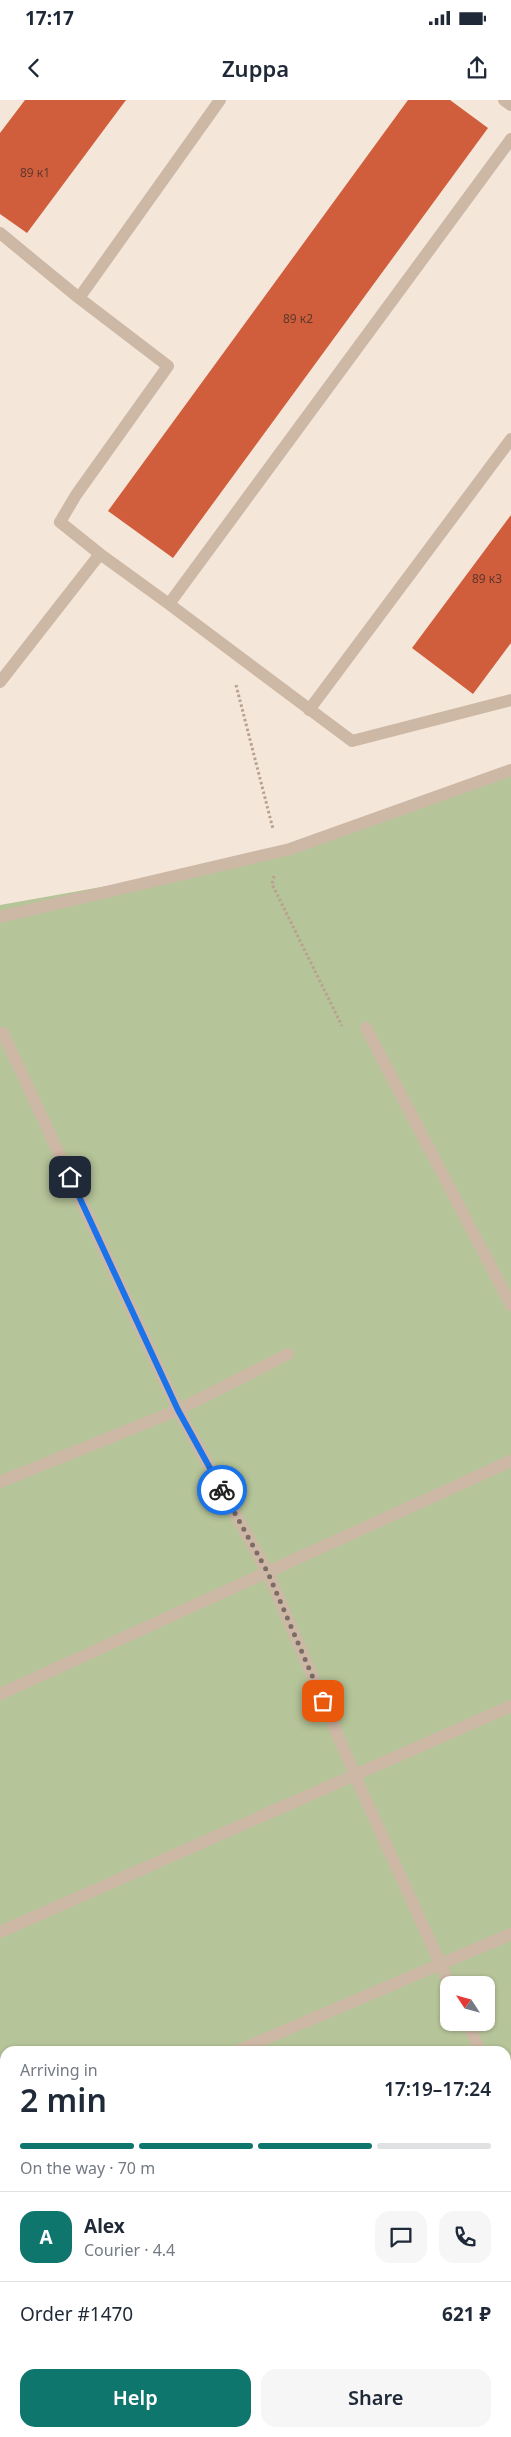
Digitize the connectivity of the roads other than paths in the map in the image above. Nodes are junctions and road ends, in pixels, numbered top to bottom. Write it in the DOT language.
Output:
graph roads {
  1 [pos="220,100"];
  2 [pos="504,100"];
  3 [pos="511,105"];
  4 [pos="511,139"];
  5 [pos="0,233"];
  6 [pos="79,298"];
  7 [pos="511,439"];
  8 [pos="100,554"];
  9 [pos="169,604"];
  10 [pos="0,682"];
  11 [pos="511,700"];
  12 [pos="309,710"];
  13 [pos="511,770"];
  14 [pos="0,917"];
  15 [pos="366,1028"];
  16 [pos="3,1033"];
  17 [pos="511,1305"];
  18 [pos="288,1354"];
  19 [pos="178,1410"];
  20 [pos="511,1461"];
  21 [pos="0,1482"];
  22 [pos="268,1573"];
  23 [pos="0,1694"];
  24 [pos="511,1706"];
  25 [pos="355,1774"];
  26 [pos="0,1932"];
  27 [pos="511,1934"];
  28 [pos="441,1964"];
  29 [pos="446,1976"];
  30 [pos="471,2031"];
  31 [pos="248,2046"];
  32 [pos="478,2046"];
  1 -- 6 [label="lane"];
  2 -- 3 [label="lane"];
  4 -- 9 [label="lane"];
  5 -- 6 [label="lane"];
  6 -- 8 [label="lane"];
  7 -- 12 [label="lane"];
  8 -- 9 [label="lane"];
  8 -- 10 [label="lane"];
  9 -- 12 [label="lane"];
  11 -- 12 [label="lane"];
  13 -- 14 [label="lane"];
  15 -- 17 [label="lane"];
  16 -- 19 [label="lane"];
  18 -- 19 [label="lane"];
  19 -- 21 [label="lane"];
  19 -- 22 [label="lane"];
  20 -- 22 [label="lane"];
  22 -- 23 [label="lane"];
  22 -- 25 [label="lane"];
  24 -- 25 [label="lane"];
  25 -- 26 [label="lane"];
  25 -- 28 [label="lane"];
  27 -- 28 [label="lane"];
  28 -- 29 [label="lane"];
  28 -- 31 [label="lane"];
  30 -- 32 [label="lane"];
}
